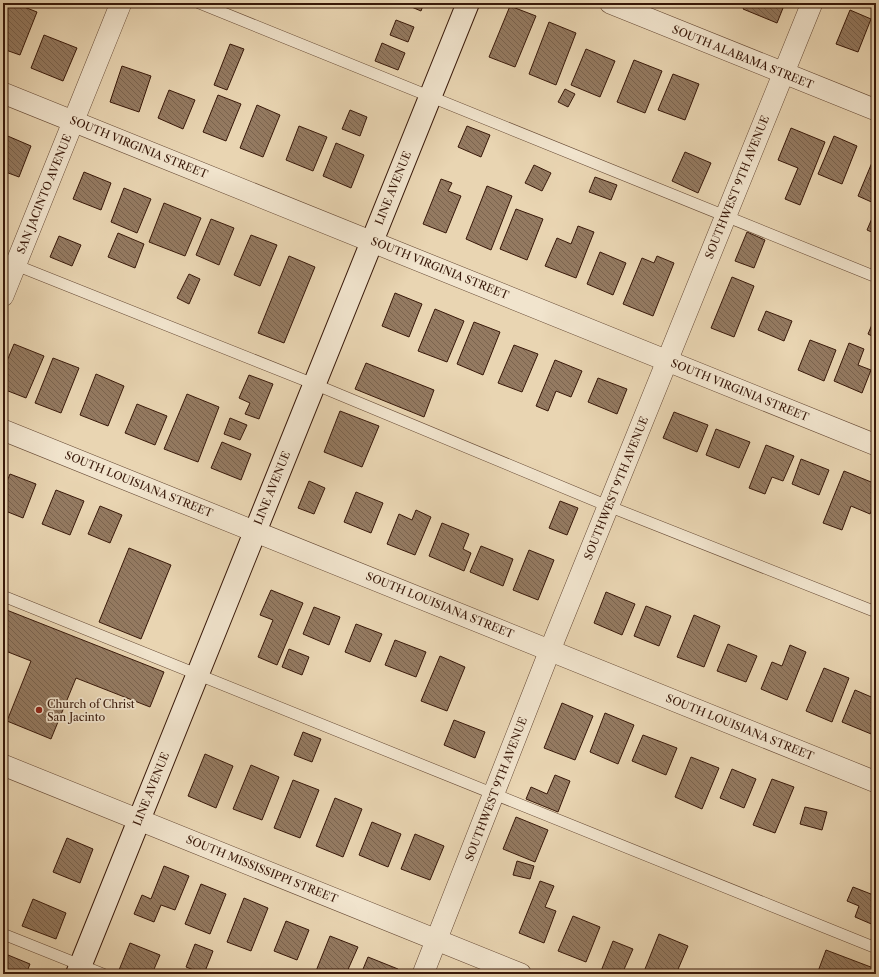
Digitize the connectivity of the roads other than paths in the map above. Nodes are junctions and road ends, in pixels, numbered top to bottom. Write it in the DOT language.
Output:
graph roads {
  1 [pos="121,3"];
  2 [pos="199,3"];
  3 [pos="468,3"];
  4 [pos="610,3"];
  5 [pos="812,3"];
  6 [pos="783,73"];
  7 [pos="3,93"];
  8 [pos="430,96"];
  9 [pos="876,110"];
  10 [pos="73,121"];
  11 [pos="726,216"];
  12 [pos="372,241"];
  13 [pos="9,262"];
  14 [pos="876,277"];
  15 [pos="3,296"];
  16 [pos="667,361"];
  17 [pos="314,384"];
  18 [pos="3,430"];
  19 [pos="876,445"];
  20 [pos="608,506"];
  21 [pos="255,531"];
  22 [pos="3,596"];
  23 [pos="876,612"];
  24 [pos="550,650"];
  25 [pos="198,674"];
  26 [pos="3,765"];
  27 [pos="876,782"];
  28 [pos="494,794"];
  29 [pos="138,820"];
  30 [pos="3,934"];
  31 [pos="437,940"];
  32 [pos="876,948"];
  33 [pos="78,969"];
  34 [pos="103,974"];
  35 [pos="423,974"];
  36 [pos="520,974"];
  1 -- 10 [label="street, SAN JACINTO AVENUE"];
  2 -- 8 [label="lane"];
  3 -- 8 [label="main road, LINE AVENUE"];
  4 -- 6 [label="street, SOUTH ALABAMA STREET"];
  5 -- 6 [label="street, SOUTHWEST 9TH AVENUE"];
  6 -- 9 [label="street, SOUTH ALABAMA STREET"];
  6 -- 11 [label="street, SOUTHWEST 9TH AVENUE"];
  7 -- 10 [label="street, SOUTH VIRGINIA STREET"];
  8 -- 11 [label="lane"];
  8 -- 12 [label="main road, LINE AVENUE"];
  10 -- 12 [label="street, SOUTH VIRGINIA STREET"];
  10 -- 13 [label="street, SAN JACINTO AVENUE"];
  11 -- 14 [label="lane"];
  11 -- 16 [label="street, SOUTHWEST 9TH AVENUE"];
  12 -- 16 [label="street, SOUTH VIRGINIA STREET"];
  12 -- 17 [label="main road, LINE AVENUE"];
  13 -- 15 [label="street, SAN JACINTO AVENUE"];
  13 -- 17 [label="lane"];
  16 -- 19 [label="street, SOUTH VIRGINIA STREET"];
  16 -- 20 [label="street, SOUTHWEST 9TH AVENUE"];
  17 -- 20 [label="lane"];
  17 -- 21 [label="main road, LINE AVENUE"];
  18 -- 21 [label="street, SOUTH LOUISIANA STREET"];
  20 -- 23 [label="lane"];
  20 -- 24 [label="street, SOUTHWEST 9TH AVENUE"];
  21 -- 24 [label="street, SOUTH LOUISIANA STREET"];
  21 -- 25 [label="main road, LINE AVENUE"];
  22 -- 25 [label="lane"];
  24 -- 27 [label="street, SOUTH LOUISIANA STREET"];
  24 -- 28 [label="street, SOUTHWEST 9TH AVENUE"];
  25 -- 28 [label="lane"];
  25 -- 29 [label="main road, LINE AVENUE"];
  26 -- 29 [label="street, SOUTH MISSISSIPPI STREET"];
  28 -- 31 [label="street, SOUTHWEST 9TH AVENUE"];
  28 -- 32 [label="lane"];
  29 -- 31 [label="street, SOUTH MISSISSIPPI STREET"];
  29 -- 33 [label="main road, LINE AVENUE"];
  30 -- 33 [label="lane"];
  31 -- 35 [label="street, SOUTHWEST 9TH AVENUE"];
  31 -- 36 [label="street, SOUTH MISSISSIPPI STREET"];
  33 -- 34 [label="lane"];
}
